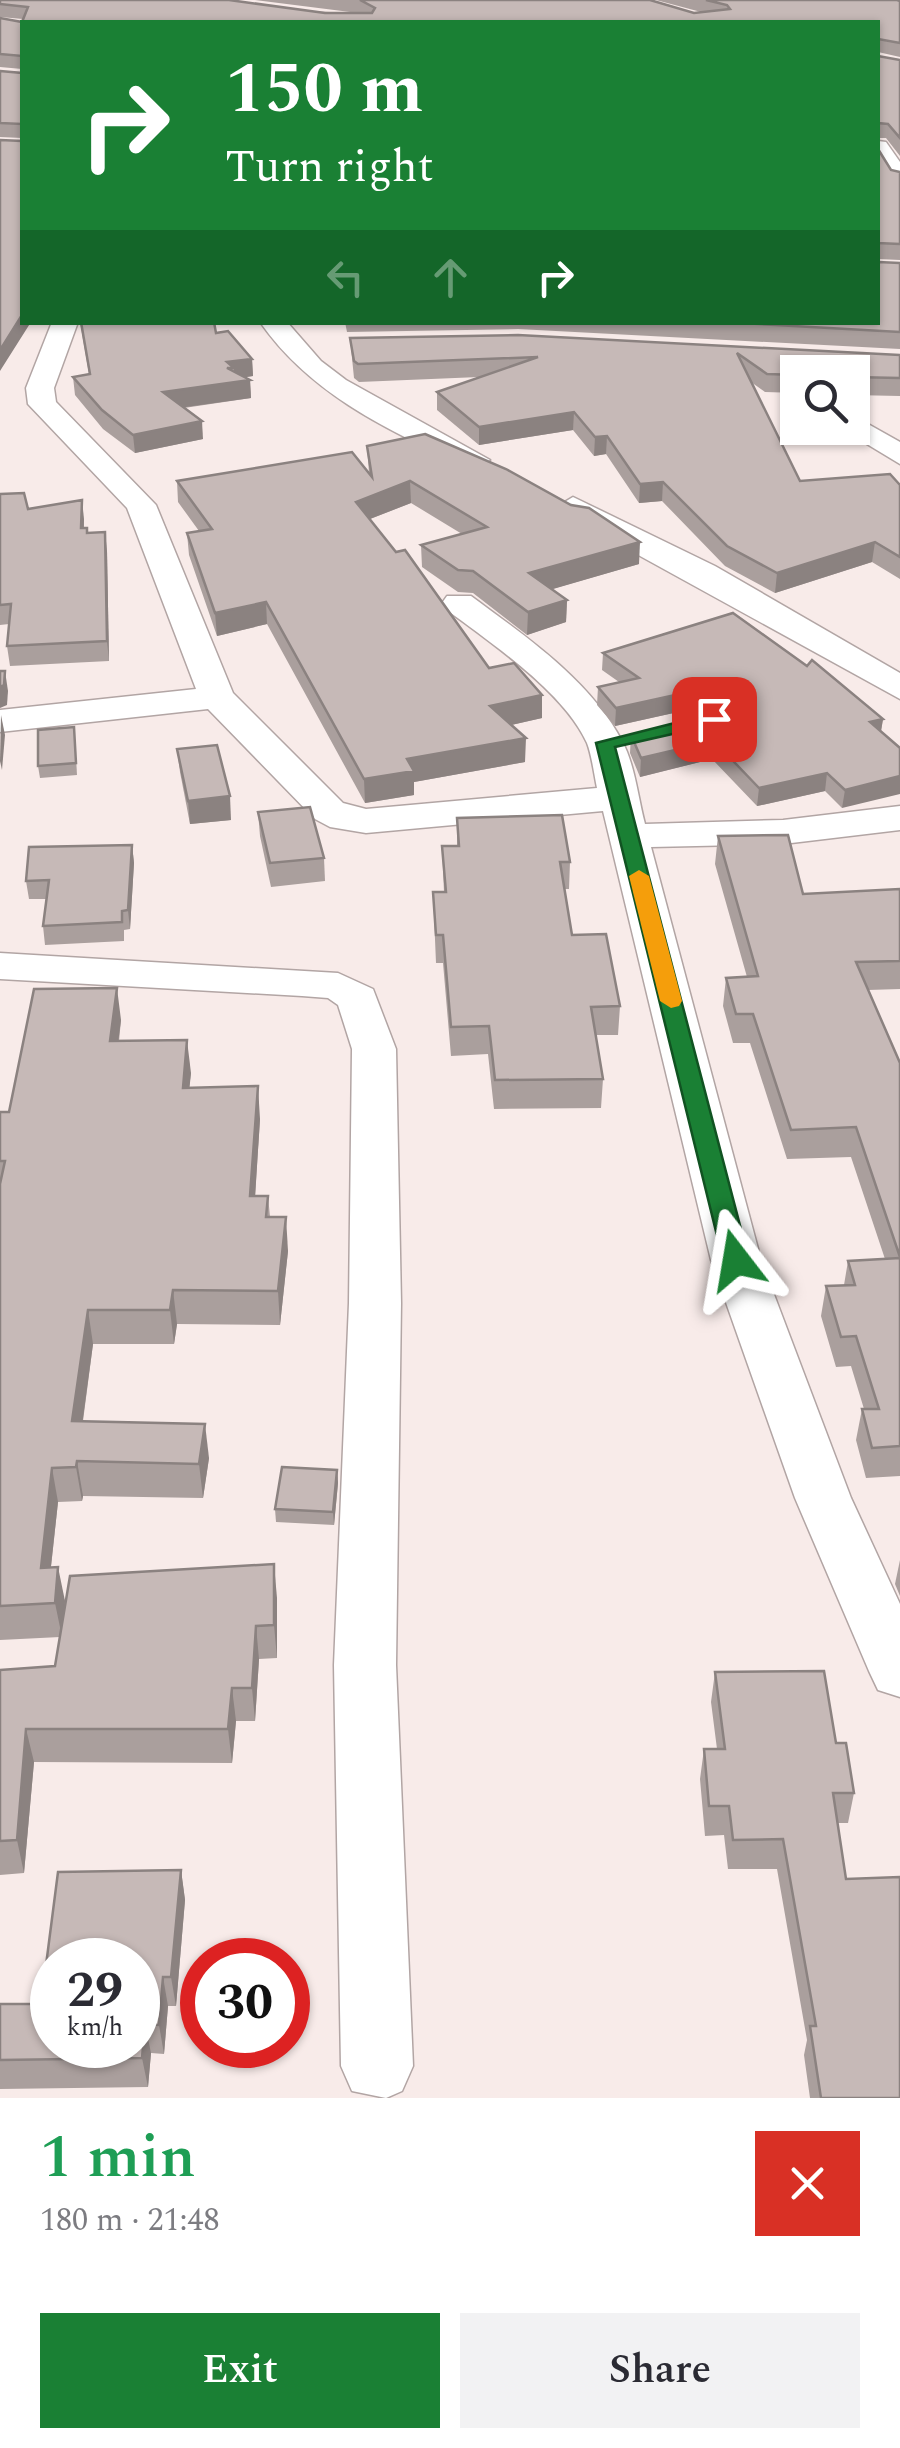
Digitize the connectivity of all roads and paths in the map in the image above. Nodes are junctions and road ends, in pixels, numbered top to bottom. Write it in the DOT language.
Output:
graph roads {
  1 [pos="880,150"];
  2 [pos="900,178"];
  3 [pos="63,325"];
  4 [pos="279,333"];
  5 [pos="324,343"];
  6 [pos="870,435"];
  7 [pos="900,455"];
  8 [pos="496,470"];
  9 [pos="546,493"];
  10 [pos="458,603"];
  11 [pos="900,688"];
  12 [pos="217,696"];
  13 [pos="0,720"];
  14 [pos="642,735"];
  15 [pos="605,743"];
  16 [pos="623,817"];
  17 [pos="900,818"];
  18 [pos="0,966"];
  19 [pos="900,1671"];
  20 [pos="376,2066"];
  1 -- 2 [label="street"];
  3 -- 12 [label="street"];
  4 -- 5 [label="street"];
  4 -- 8 [label="street"];
  6 -- 7 [label="street"];
  9 -- 11 [label="street"];
  10 -- 15 [label="street"];
  12 -- 13 [label="street"];
  12 -- 16 [label="street"];
  14 -- 15 [label="street"];
  15 -- 16 [label="street"];
  16 -- 17 [label="street"];
  16 -- 19 [label="street"];
  18 -- 20 [label="street"];
}
